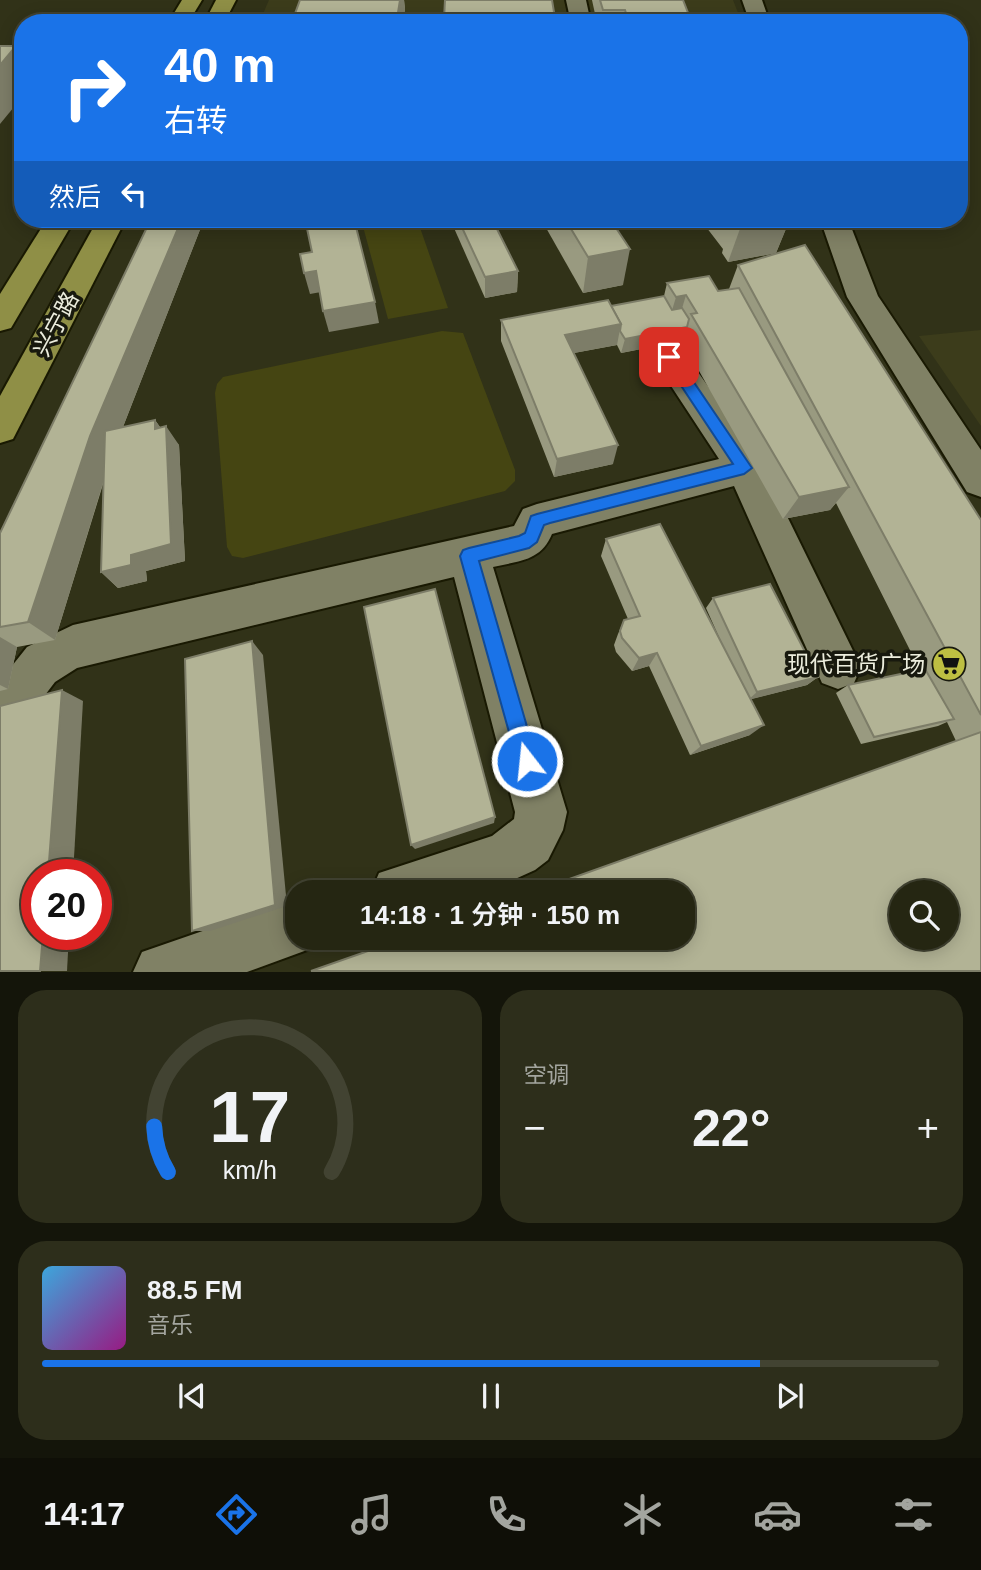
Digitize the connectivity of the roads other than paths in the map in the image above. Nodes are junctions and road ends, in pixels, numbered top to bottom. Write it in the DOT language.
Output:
graph roads {
  1 [pos="56,228"];
  2 [pos="107,228"];
  3 [pos="837,228"];
  4 [pos="0,320"];
  5 [pos="669,357"];
  6 [pos="0,429"];
  7 [pos="744,468"];
  8 [pos="981,481"];
  9 [pos="469,556"];
  10 [pos="838,667"];
  11 [pos="0,712"];
  12 [pos="434,880"];
  13 [pos="285,930"];
  14 [pos="162,971"];
  1 -- 4 [label="main road"];
  2 -- 6 [label="main road, 兴宁路"];
  3 -- 8 [label="street"];
  5 -- 7 [label="street"];
  7 -- 9 [label="street"];
  7 -- 10 [label="street"];
  9 -- 11 [label="street"];
  9 -- 12 [label="street"];
  13 -- 14 [label="street"];
}
